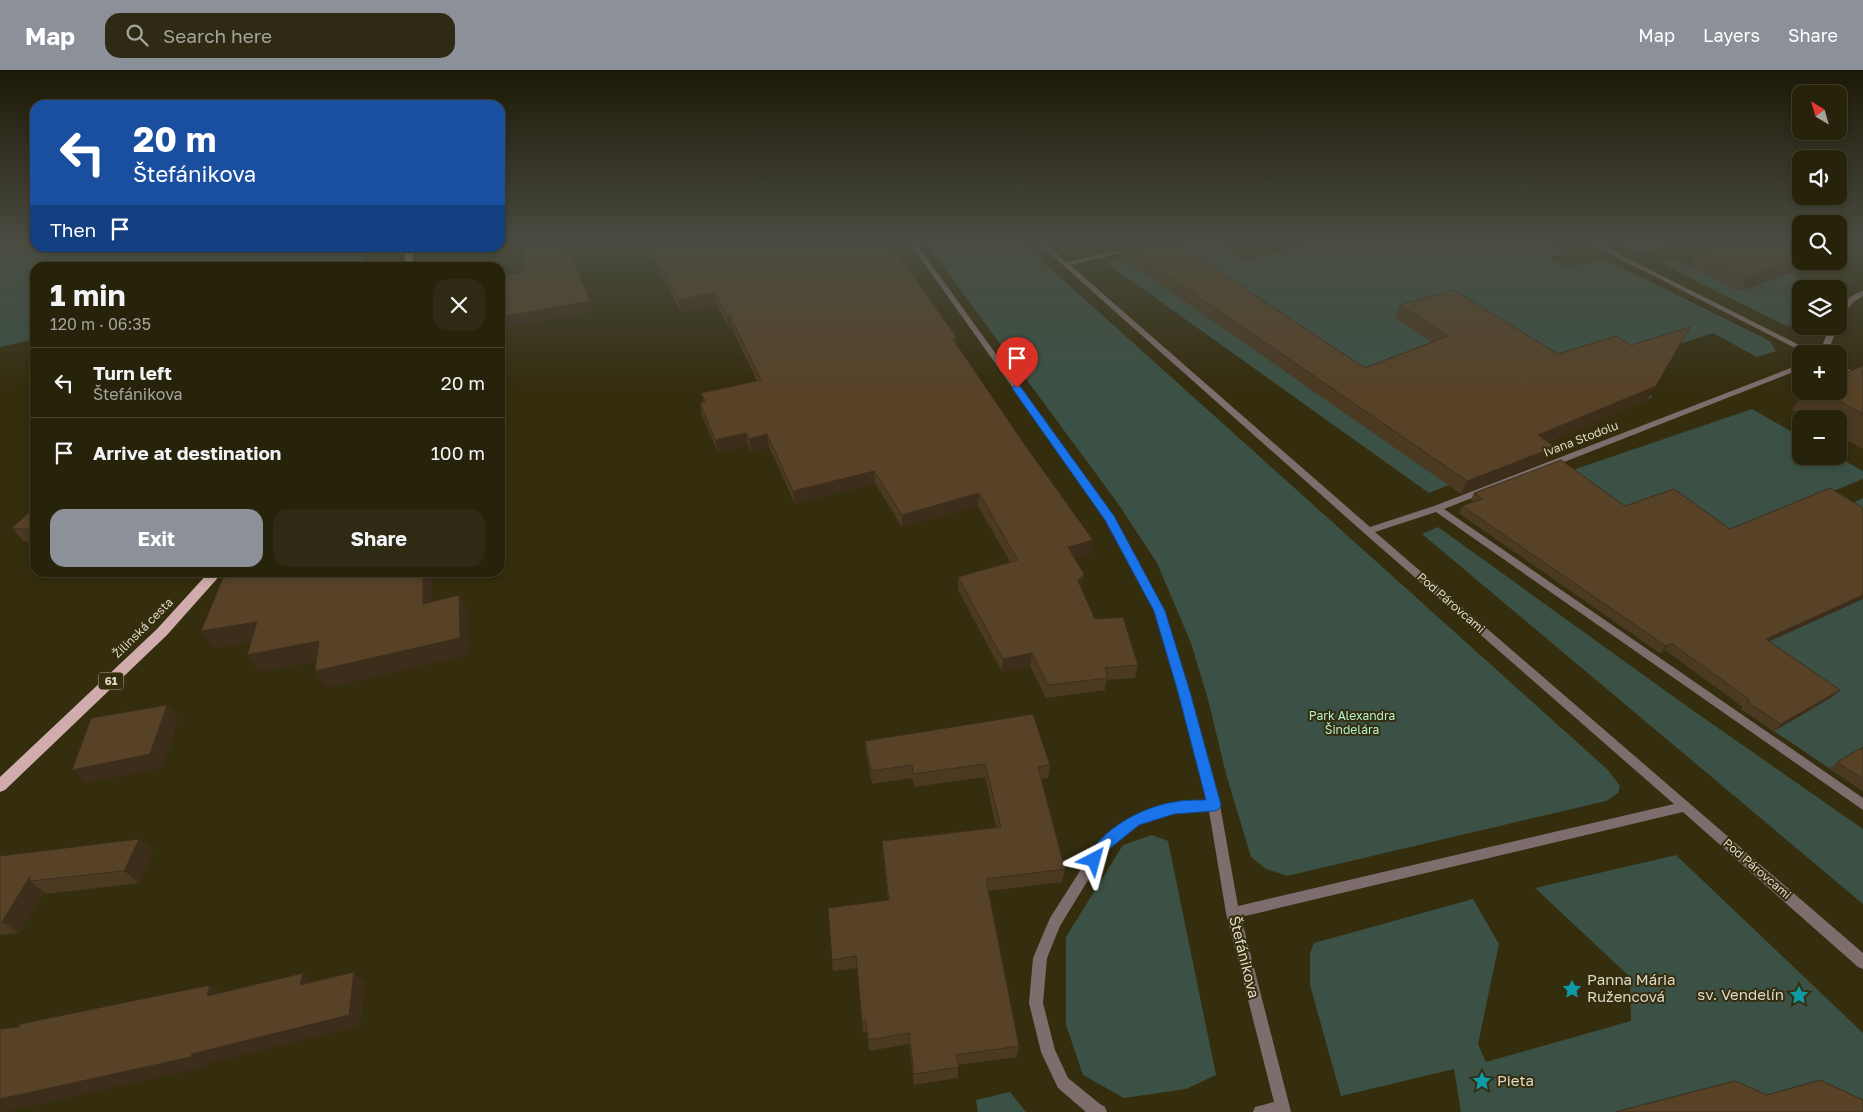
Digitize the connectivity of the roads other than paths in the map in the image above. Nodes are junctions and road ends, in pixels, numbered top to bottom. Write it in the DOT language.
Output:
graph roads {
  1 [pos="946,291"];
  2 [pos="1095,291"];
  3 [pos="1687,291"];
  4 [pos="1863,293"];
  5 [pos="1847,304"];
  6 [pos="1795,345"];
  7 [pos="1792,370"];
  8 [pos="1847,371"];
  9 [pos="1863,379"];
  10 [pos="1437,508"];
  11 [pos="1368,530"];
  12 [pos="212,577"];
  13 [pos="0,786"];
  14 [pos="1214,805"];
  15 [pos="1863,805"];
  16 [pos="1686,806"];
  17 [pos="1233,913"];
  18 [pos="1863,962"];
  19 [pos="1284,1109"];
  20 [pos="1100,1112"];
  21 [pos="1260,1112"];
  1 -- 14 [label="street, Štefánikova"];
  2 -- 11 [label="street, Pod Párovcami"];
  3 -- 6 [label="street"];
  4 -- 5 [label="street"];
  7 -- 10 [label="street, Ivana Stodolu"];
  8 -- 9 [label="street"];
  10 -- 11 [label="street, Ivana Stodolu"];
  10 -- 15 [label="street"];
  11 -- 16 [label="street, Pod Párovcami"];
  12 -- 13 [label="main road, Žilinská cesta / 61"];
  14 -- 17 [label="street, Štefánikova"];
  14 -- 20 [label="street"];
  16 -- 17 [label="street"];
  16 -- 18 [label="street, Pod Párovcami"];
  17 -- 19 [label="street, Štefánikova"];
  19 -- 21 [label="street, Štefánikova"];
}
